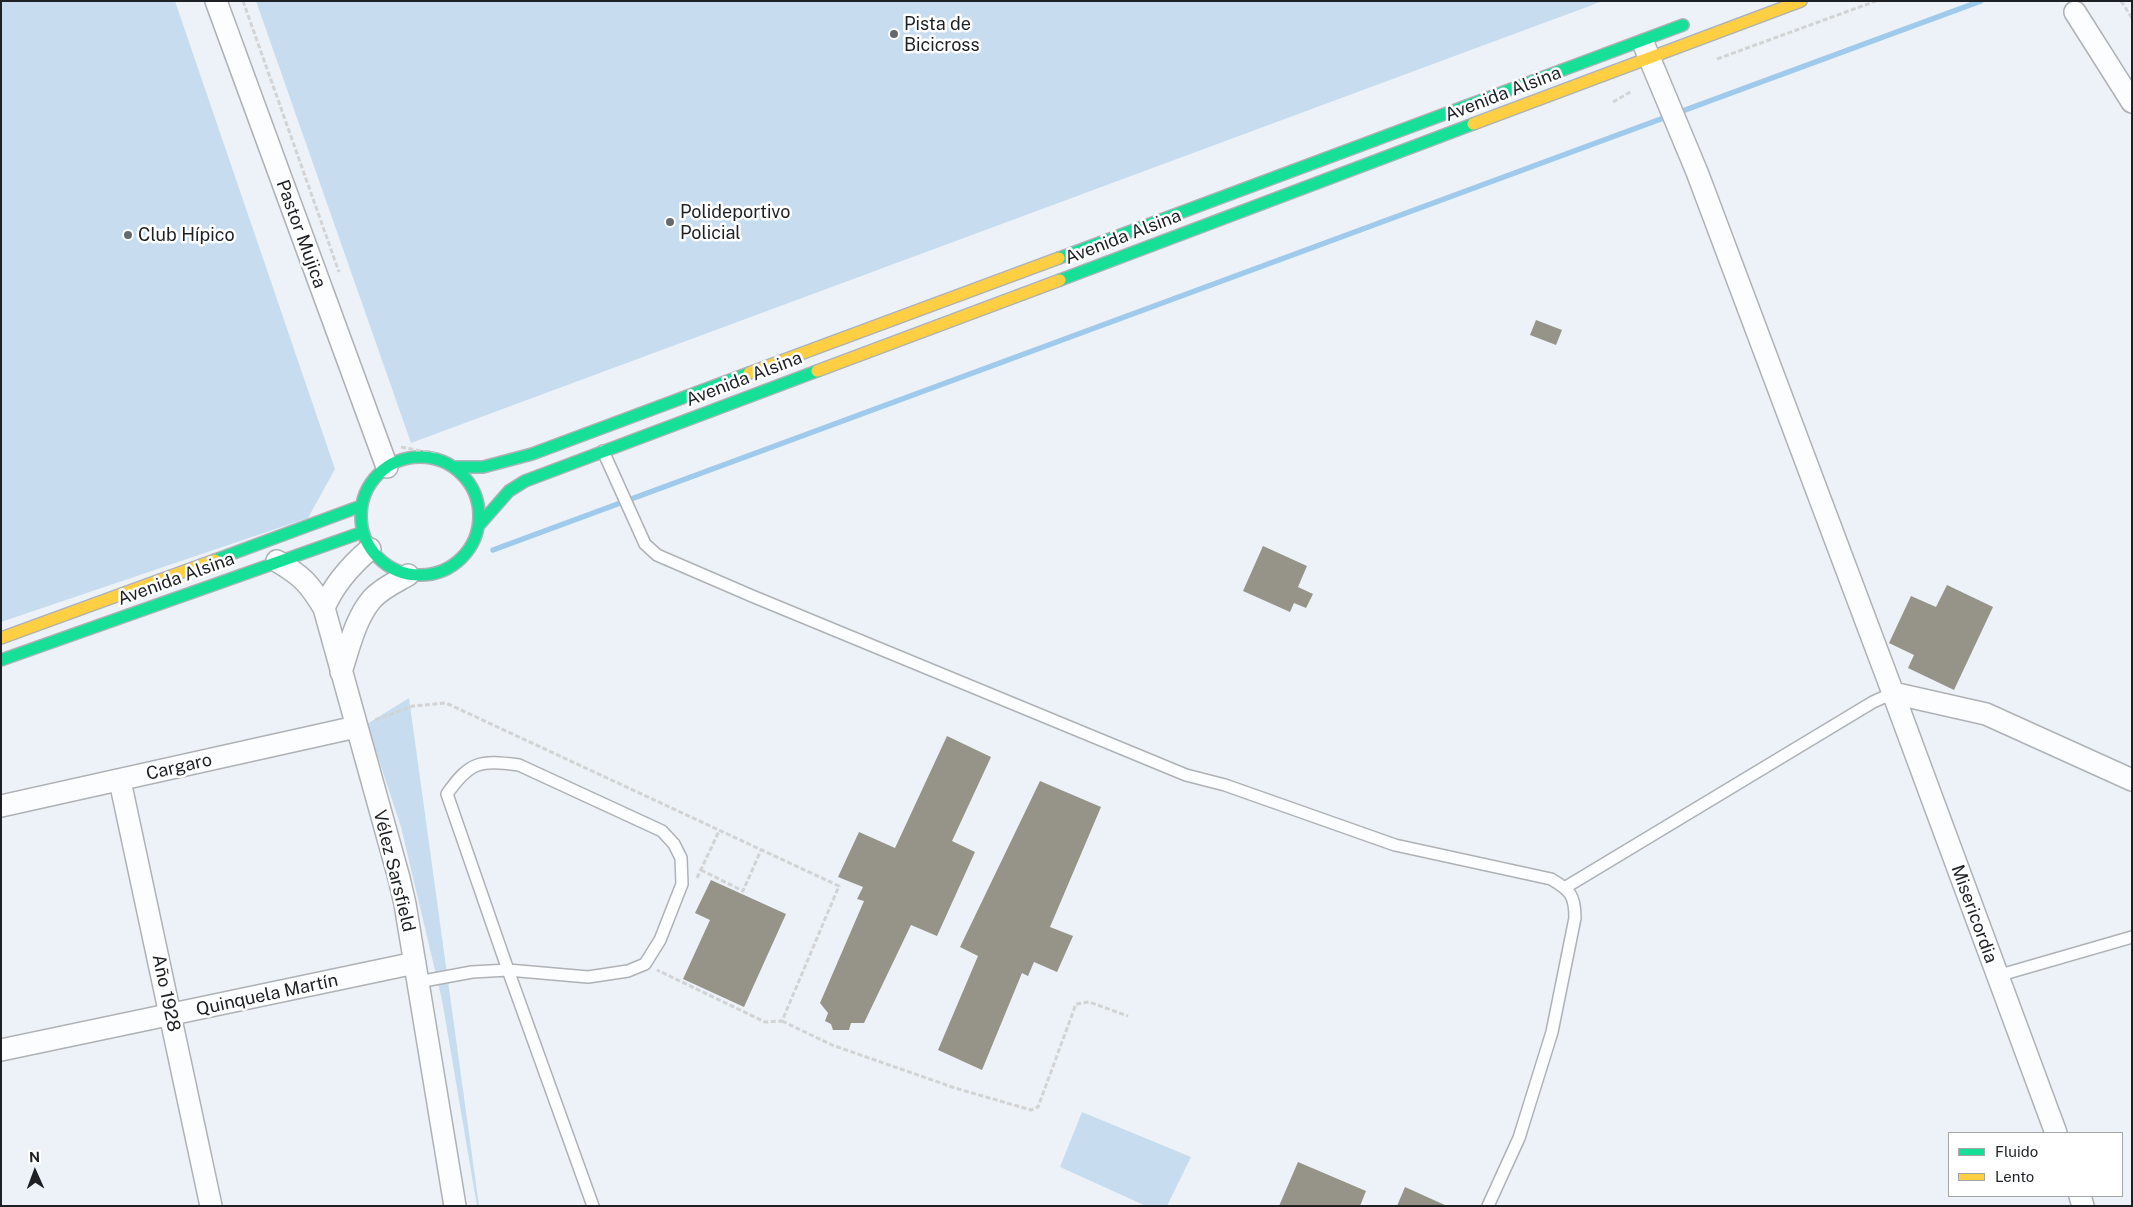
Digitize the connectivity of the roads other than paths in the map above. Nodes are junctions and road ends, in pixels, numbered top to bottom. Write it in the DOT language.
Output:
graph roads {
  1 [pos="216,1"];
  2 [pos="1797,3"];
  3 [pos="2075,12"];
  4 [pos="1696,21"];
  5 [pos="1646,49"];
  6 [pos="2132,102"];
  7 [pos="603,451"];
  8 [pos="387,467"];
  9 [pos="454,467"];
  10 [pos="361,506"];
  11 [pos="480,524"];
  12 [pos="366,541"];
  13 [pos="277,562"];
  14 [pos="408,575"];
  15 [pos="324,608"];
  16 [pos="1,638"];
  17 [pos="1,660"];
  18 [pos="341,672"];
  19 [pos="1893,693"];
  20 [pos="356,727"];
  21 [pos="2132,780"];
  22 [pos="120,781"];
  23 [pos="1,806"];
  24 [pos="1566,887"];
  25 [pos="2132,937"];
  26 [pos="508,970"];
  27 [pos="417,973"];
  28 [pos="1997,976"];
  29 [pos="171,1016"];
  30 [pos="1,1050"];
  31 [pos="2056,1132"];
  32 [pos="211,1206"];
  33 [pos="455,1206"];
  34 [pos="593,1206"];
  35 [pos="1488,1206"];
  1 -- 8 [label="street, Pastor Mujica"];
  2 -- 5 [label="main road, Avenida Alsina"];
  3 -- 6 [label="street"];
  4 -- 5 [label="main road, Avenida Alsina"];
  5 -- 7 [label="main road, Avenida Alsina"];
  5 -- 9 [label="main road, Avenida Alsina"];
  5 -- 19 [label="street, Misericordia"];
  7 -- 11 [label="main road, Avenida Alsina"];
  7 -- 24 [label="lane"];
  8 -- 9 [label="main road"];
  8 -- 10 [label="main road"];
  9 -- 11 [label="main road"];
  10 -- 12 [label="main road"];
  10 -- 16 [label="main road, Avenida Alsina"];
  11 -- 14 [label="main road"];
  12 -- 13 [label="main road, Avenida Alsina"];
  12 -- 14 [label="main road"];
  12 -- 15 [label="street"];
  13 -- 15 [label="street, Vélez Sarsfield"];
  13 -- 17 [label="main road, Avenida Alsina"];
  14 -- 18 [label="street"];
  15 -- 18 [label="street, Vélez Sarsfield"];
  18 -- 20 [label="street, Vélez Sarsfield"];
  19 -- 21 [label="street"];
  19 -- 24 [label="lane"];
  19 -- 28 [label="street, Misericordia"];
  20 -- 22 [label="street, Cargaro"];
  20 -- 27 [label="street, Vélez Sarsfield"];
  22 -- 23 [label="street, Cargaro"];
  22 -- 29 [label="street, Año 1928"];
  24 -- 35 [label="lane"];
  25 -- 28 [label="lane"];
  26 -- 26 [label="lane"];
  26 -- 27 [label="lane"];
  26 -- 34 [label="lane"];
  27 -- 29 [label="street, Quinquela Martín"];
  27 -- 33 [label="street, Vélez Sarsfield"];
  28 -- 31 [label="street, Misericordia"];
  29 -- 30 [label="street, Quinquela Martín"];
  29 -- 32 [label="street, Año 1928"];
}
